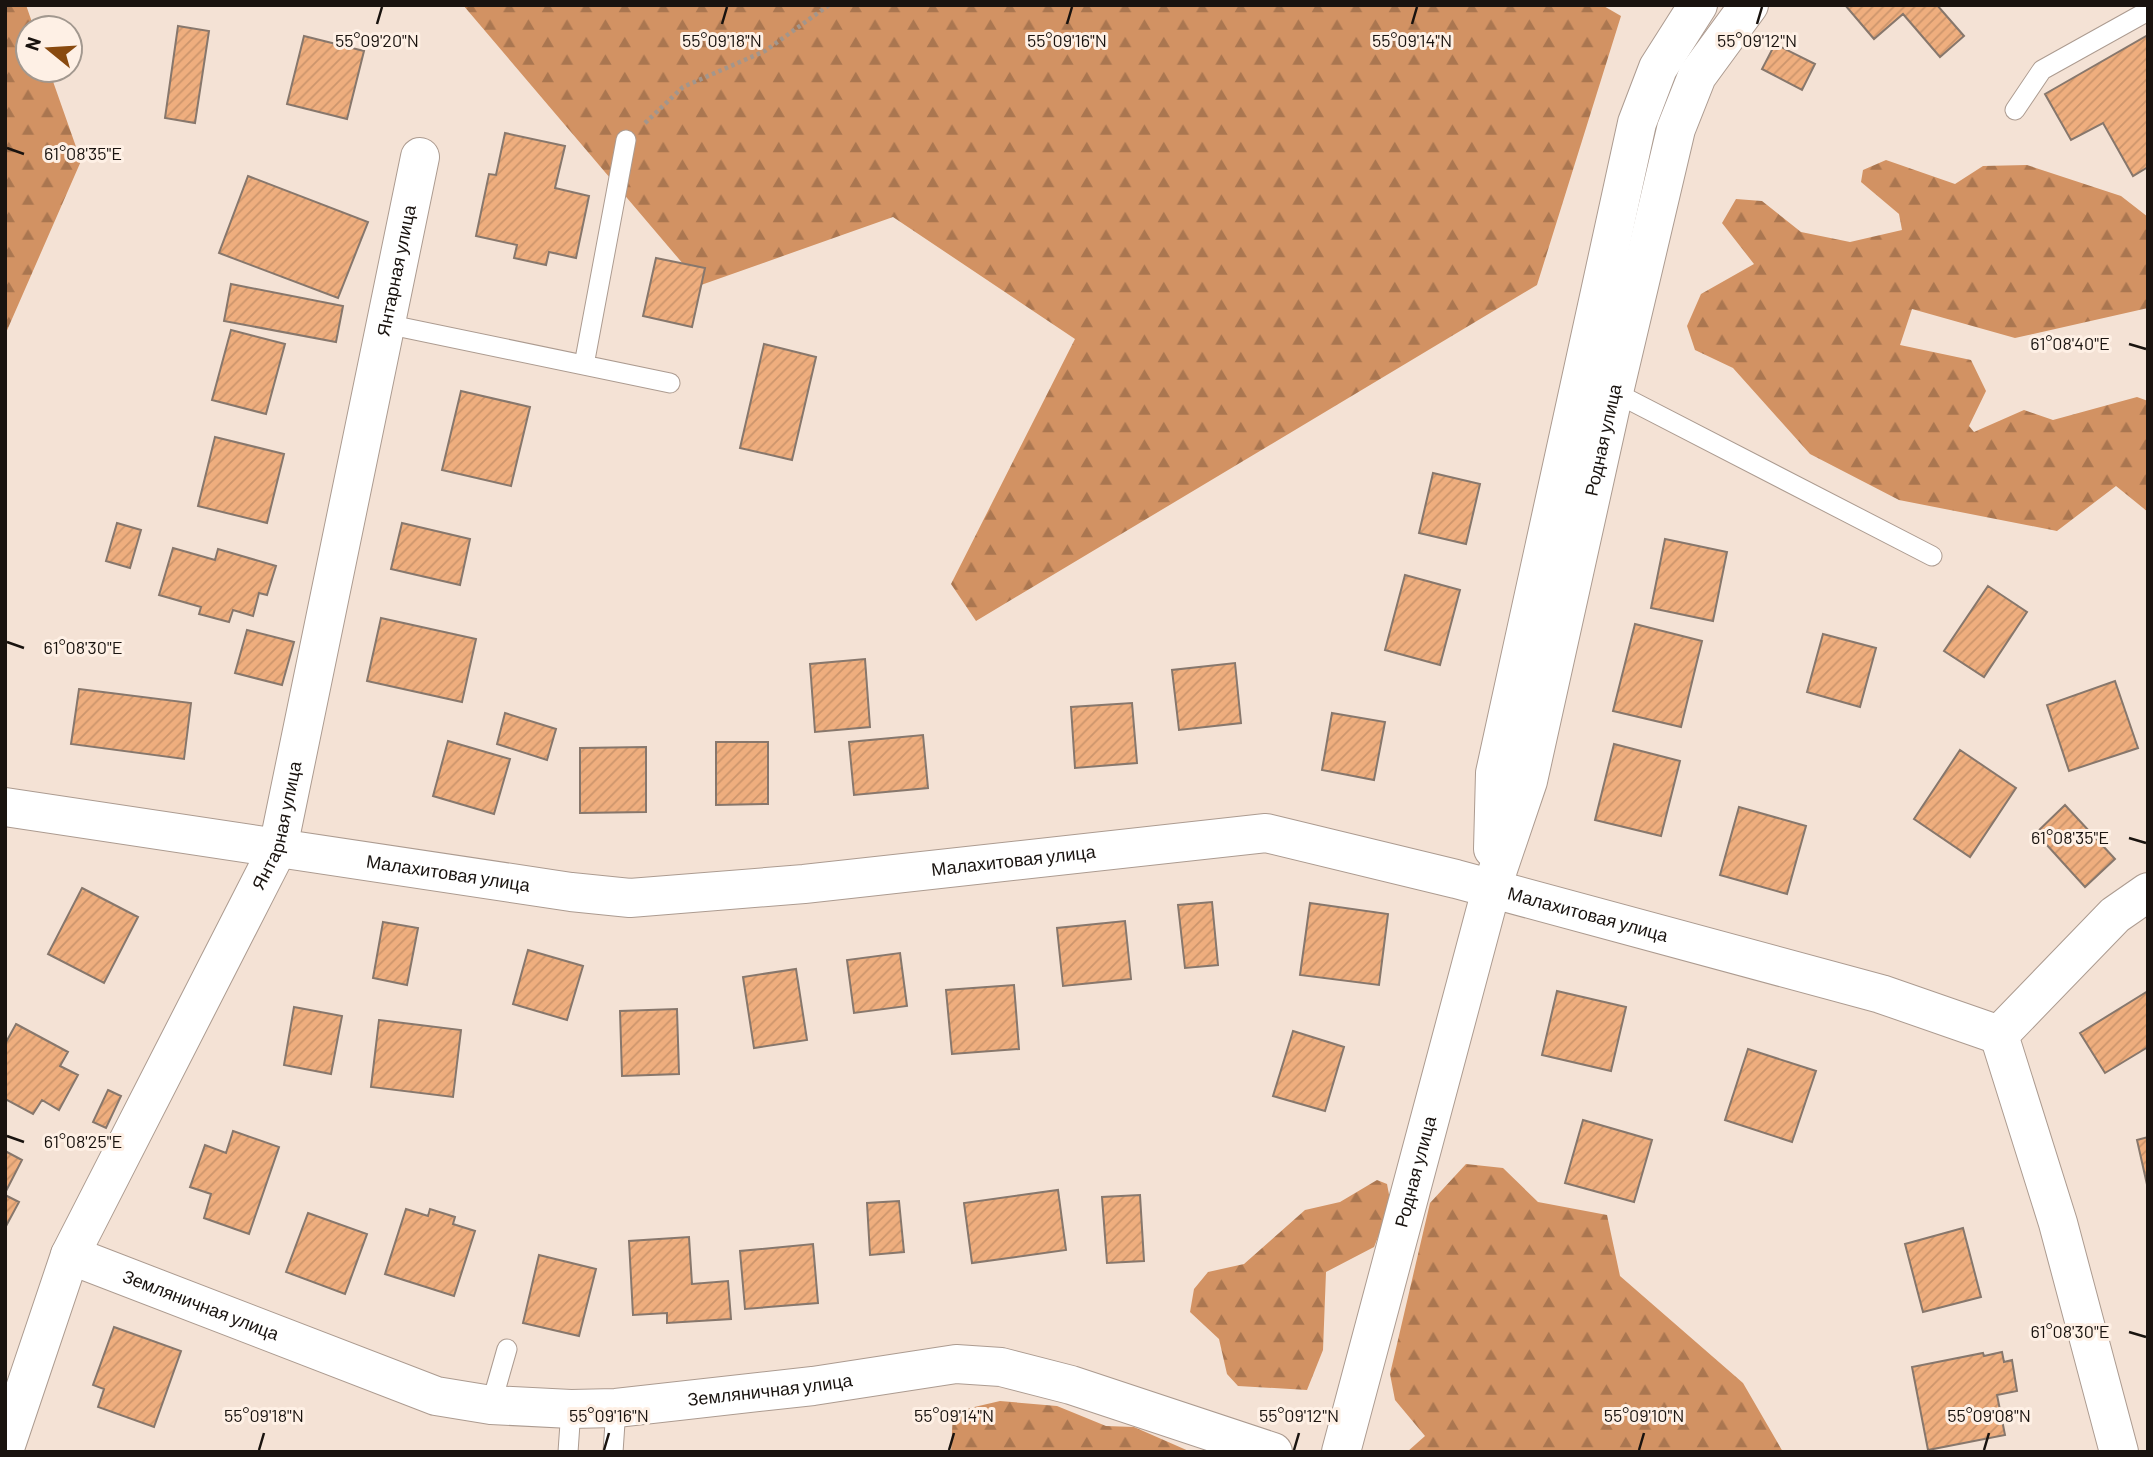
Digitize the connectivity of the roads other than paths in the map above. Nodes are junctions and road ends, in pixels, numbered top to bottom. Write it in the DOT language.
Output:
graph roads {
  1 [pos="1698,5"];
  2 [pos="1749,5"];
  3 [pos="2148,11"];
  4 [pos="2015,110"];
  5 [pos="626,140"];
  6 [pos="420,157"];
  7 [pos="386,324"];
  8 [pos="584,365"];
  9 [pos="670,383"];
  10 [pos="1614,392"];
  11 [pos="1932,556"];
  12 [pos="5,807"];
  13 [pos="278,848"];
  14 [pos="1491,890"];
  15 [pos="2148,892"];
  16 [pos="1999,1035"];
  17 [pos="70,1255"];
  18 [pos="507,1349"];
  19 [pos="491,1405"];
  20 [pos="616,1408"];
  21 [pos="570,1409"];
  22 [pos="5,1448"];
  23 [pos="568,1452"];
  24 [pos="613,1452"];
  25 [pos="1273,1452"];
  26 [pos="1341,1452"];
  27 [pos="2119,1452"];
  1 -- 14 [label="street, Родная улица"];
  2 -- 10 [label="street, Родная улица"];
  3 -- 4 [label="lane"];
  5 -- 8 [label="lane"];
  6 -- 7 [label="street, Янтарная улица"];
  7 -- 8 [label="lane"];
  7 -- 13 [label="street, Янтарная улица"];
  8 -- 9 [label="lane"];
  10 -- 11 [label="lane"];
  10 -- 14 [label="street, Родная улица"];
  12 -- 13 [label="street, Малахитовая улица"];
  13 -- 14 [label="street, Малахитовая улица"];
  13 -- 17 [label="street, Янтарная улица"];
  14 -- 16 [label="street, Малахитовая улица"];
  14 -- 26 [label="street, Родная улица"];
  15 -- 16 [label="street"];
  16 -- 27 [label="street"];
  17 -- 19 [label="street, Земляничная улица"];
  17 -- 22 [label="street, Янтарная улица"];
  18 -- 19 [label="lane"];
  19 -- 21 [label="street, Земляничная улица"];
  20 -- 21 [label="street, Земляничная улица"];
  20 -- 24 [label="lane"];
  20 -- 25 [label="street, Земляничная улица"];
  21 -- 23 [label="lane"];
}
